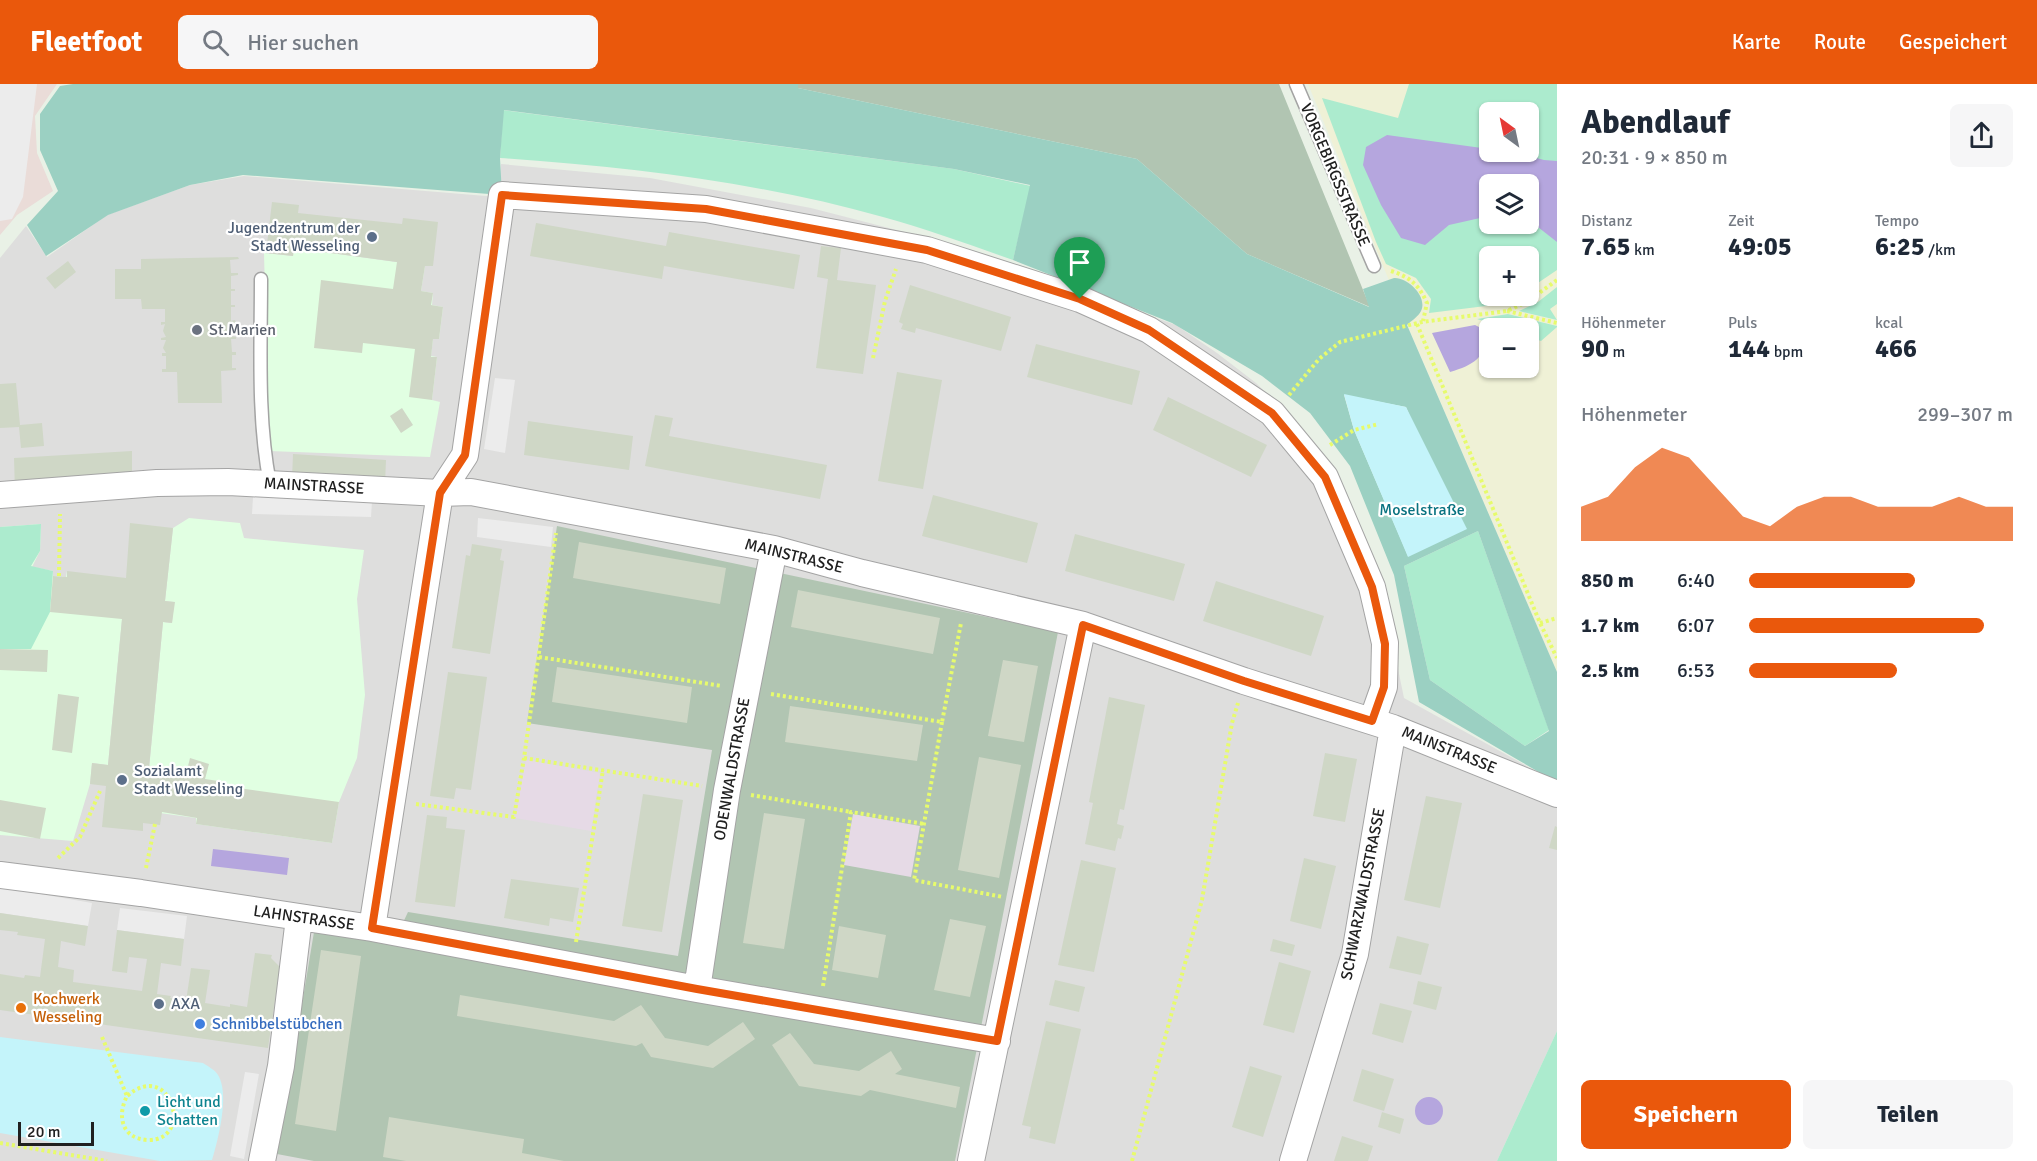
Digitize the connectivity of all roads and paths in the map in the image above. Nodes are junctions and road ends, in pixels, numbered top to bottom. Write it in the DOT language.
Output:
graph roads {
  1 [pos="1296,84"];
  2 [pos="1374,266"];
  3 [pos="261,279"];
  4 [pos="1557,280"];
  5 [pos="888,291"];
  6 [pos="1506,311"];
  7 [pos="1422,322"];
  8 [pos="1557,323"];
  9 [pos="1417,324"];
  10 [pos="873,358"];
  11 [pos="1272,413"];
  12 [pos="1379,424"];
  13 [pos="1309,458"];
  14 [pos="270,484"];
  15 [pos="60,491"];
  16 [pos="440,493"];
  17 [pos="0,495"];
  18 [pos="560,509"];
  19 [pos="774,549"];
  20 [pos="60,576"];
  21 [pos="966,597"];
  22 [pos="1557,618"];
  23 [pos="1540,623"];
  24 [pos="1083,625"];
  25 [pos="539,657"];
  26 [pos="1557,658"];
  27 [pos="746,690"];
  28 [pos="942,722"];
  29 [pos="1232,723"];
  30 [pos="1383,724"];
  31 [pos="524,758"];
  32 [pos="603,770"];
  33 [pos="727,790"];
  34 [pos="100,791"];
  35 [pos="1557,794"];
  36 [pos="392,801"];
  37 [pos="851,812"];
  38 [pos="155,824"];
  39 [pos="924,824"];
  40 [pos="55,860"];
  41 [pos="0,875"];
  42 [pos="141,893"];
  43 [pos="1026,902"];
  44 [pos="299,918"];
  45 [pos="372,928"];
  46 [pos="572,965"];
  47 [pos="697,989"];
  48 [pos="819,1011"];
  49 [pos="102,1037"];
  50 [pos="997,1041"];
  51 [pos="127,1096"];
  52 [pos="0,1143"];
  53 [pos="107,1161"];
  54 [pos="262,1161"];
  55 [pos="971,1161"];
  56 [pos="1132,1161"];
  57 [pos="1293,1161"];
  1 -- 2 [label="lane, VORGEBIRGSSTRASSE"];
  2 -- 7 [label="path"];
  3 -- 14 [label="lane"];
  4 -- 6 [label="path"];
  5 -- 10 [label="path"];
  6 -- 7 [label="path"];
  6 -- 8 [label="path"];
  7 -- 9 [label="path"];
  9 -- 11 [label="path"];
  9 -- 23 [label="path"];
  11 -- 13 [label="street"];
  11 -- 16 [label="street"];
  12 -- 13 [label="path"];
  13 -- 30 [label="street"];
  14 -- 15 [label="street, MAINSTRASSE"];
  14 -- 16 [label="street, MAINSTRASSE"];
  15 -- 17 [label="street, MAINSTRASSE"];
  15 -- 20 [label="path"];
  16 -- 18 [label="street, MAINSTRASSE"];
  16 -- 36 [label="street"];
  18 -- 19 [label="street, MAINSTRASSE"];
  18 -- 25 [label="path"];
  19 -- 21 [label="street, MAINSTRASSE"];
  19 -- 27 [label="street, ODENWALDSTRASSE"];
  21 -- 24 [label="street, MAINSTRASSE"];
  21 -- 28 [label="path"];
  22 -- 23 [label="path"];
  23 -- 26 [label="path"];
  24 -- 30 [label="street, MAINSTRASSE"];
  24 -- 43 [label="street"];
  25 -- 27 [label="path"];
  25 -- 31 [label="path"];
  27 -- 28 [label="path"];
  27 -- 33 [label="street, ODENWALDSTRASSE"];
  28 -- 39 [label="path"];
  29 -- 56 [label="path"];
  30 -- 35 [label="street, MAINSTRASSE"];
  30 -- 57 [label="street, SCHWARZWALDSTRASSE"];
  31 -- 32 [label="path"];
  31 -- 36 [label="path"];
  32 -- 33 [label="path"];
  32 -- 46 [label="path"];
  33 -- 37 [label="path"];
  33 -- 47 [label="street, ODENWALDSTRASSE"];
  34 -- 40 [label="path"];
  36 -- 45 [label="street"];
  37 -- 39 [label="path"];
  37 -- 48 [label="path"];
  38 -- 42 [label="path"];
  39 -- 43 [label="path"];
  41 -- 42 [label="street, LAHNSTRASSE"];
  42 -- 44 [label="street, LAHNSTRASSE"];
  43 -- 50 [label="street"];
  44 -- 45 [label="street, LAHNSTRASSE"];
  44 -- 54 [label="street"];
  45 -- 46 [label="street, LAHNSTRASSE"];
  46 -- 47 [label="street, LAHNSTRASSE"];
  47 -- 48 [label="street, LAHNSTRASSE"];
  48 -- 50 [label="street, LAHNSTRASSE"];
  49 -- 51 [label="path"];
  50 -- 55 [label="street"];
  51 -- 51 [label="path"];
  52 -- 53 [label="path"];
}
